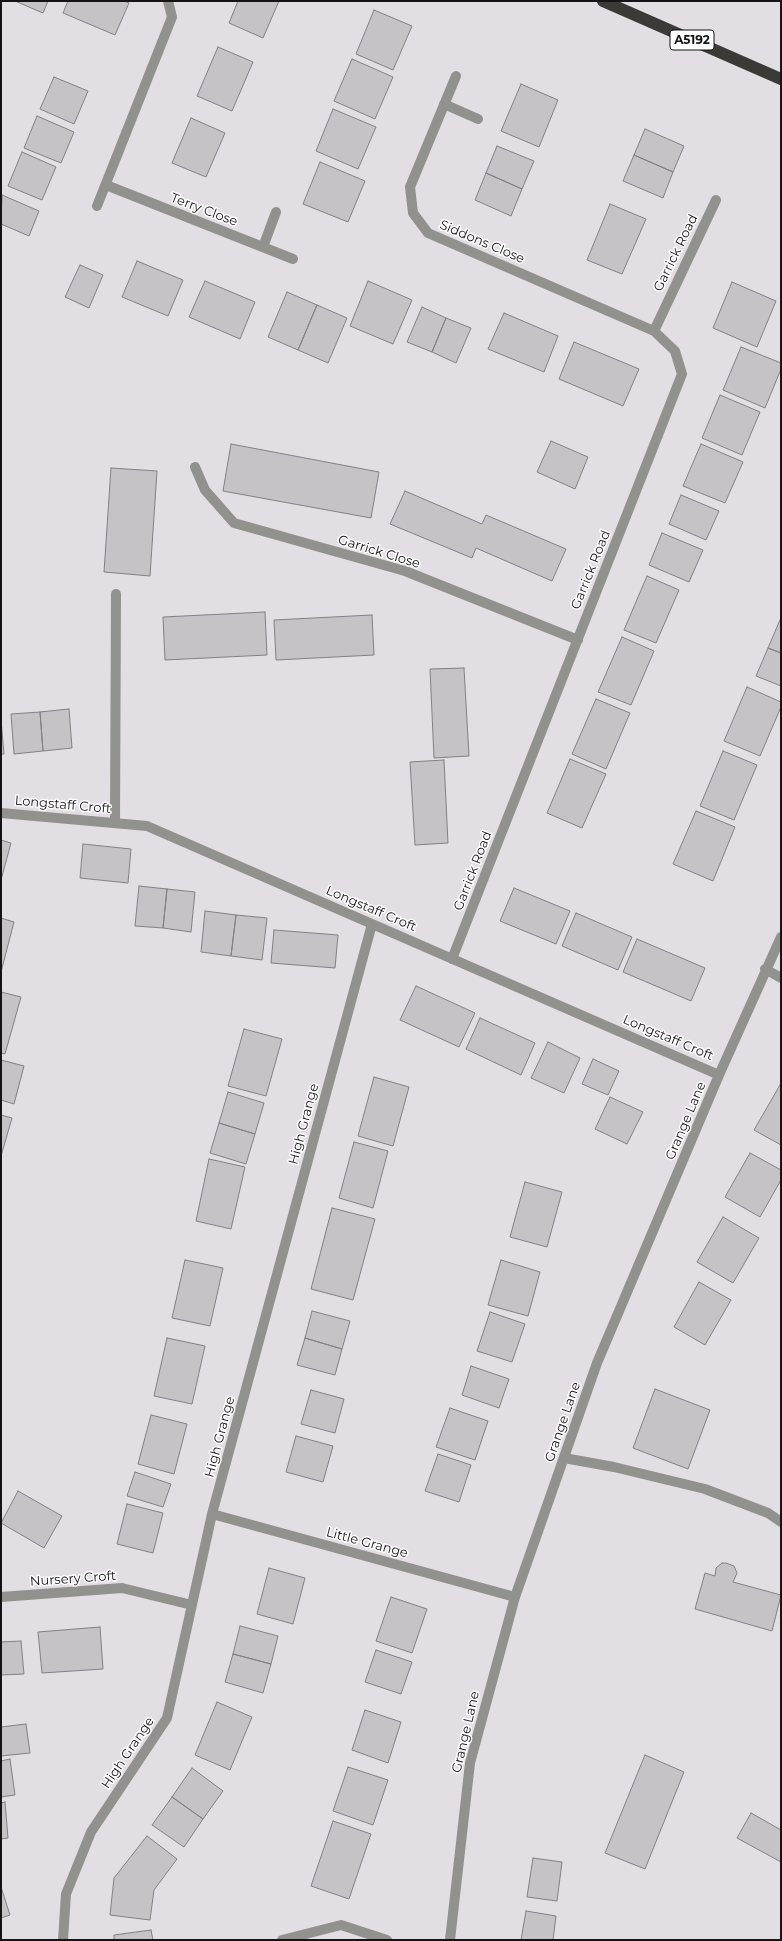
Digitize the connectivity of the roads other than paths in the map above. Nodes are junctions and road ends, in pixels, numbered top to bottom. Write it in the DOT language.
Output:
graph roads {
  1 [pos="168,1"];
  2 [pos="603,1"];
  3 [pos="456,76"];
  4 [pos="781,79"];
  5 [pos="444,104"];
  6 [pos="478,119"];
  7 [pos="106,185"];
  8 [pos="716,200"];
  9 [pos="97,206"];
  10 [pos="276,212"];
  11 [pos="263,247"];
  12 [pos="293,259"];
  13 [pos="654,331"];
  14 [pos="195,467"];
  15 [pos="116,594"];
  16 [pos="578,640"];
  17 [pos="1,813"];
  18 [pos="115,823"];
  19 [pos="372,924"];
  20 [pos="781,937"];
  21 [pos="452,959"];
  22 [pos="765,969"];
  23 [pos="781,978"];
  24 [pos="719,1075"];
  25 [pos="564,1458"];
  26 [pos="212,1514"];
  27 [pos="781,1522"];
  28 [pos="1,1597"];
  29 [pos="515,1597"];
  30 [pos="192,1605"];
  31 [pos="63,1940"];
  32 [pos="282,1940"];
  33 [pos="387,1940"];
  34 [pos="450,1940"];
  1 -- 7 [label="street"];
  2 -- 4 [label="highway, A5192"];
  3 -- 5 [label="street, Siddons Close"];
  5 -- 6 [label="street"];
  5 -- 13 [label="street, Siddons Close"];
  7 -- 9 [label="street"];
  7 -- 11 [label="street, Terry Close"];
  8 -- 13 [label="street, Garrick Road"];
  10 -- 11 [label="street"];
  11 -- 12 [label="street, Terry Close"];
  13 -- 16 [label="street, Garrick Road"];
  14 -- 16 [label="street, Garrick Close"];
  15 -- 18 [label="street"];
  16 -- 21 [label="street, Garrick Road"];
  17 -- 18 [label="street, Longstaff Croft"];
  18 -- 19 [label="street, Longstaff Croft"];
  19 -- 21 [label="street, Longstaff Croft"];
  19 -- 26 [label="street, High Grange"];
  20 -- 22 [label="street, Grange Lane"];
  21 -- 24 [label="street, Longstaff Croft"];
  22 -- 23 [label="street"];
  22 -- 24 [label="street, Grange Lane"];
  24 -- 25 [label="street, Grange Lane"];
  25 -- 27 [label="street"];
  25 -- 29 [label="street, Grange Lane"];
  26 -- 29 [label="street, Little Grange"];
  26 -- 30 [label="street, High Grange"];
  28 -- 30 [label="street, Nursery Croft"];
  29 -- 34 [label="street, Grange Lane"];
  30 -- 31 [label="street, High Grange"];
  32 -- 33 [label="street"];
}
